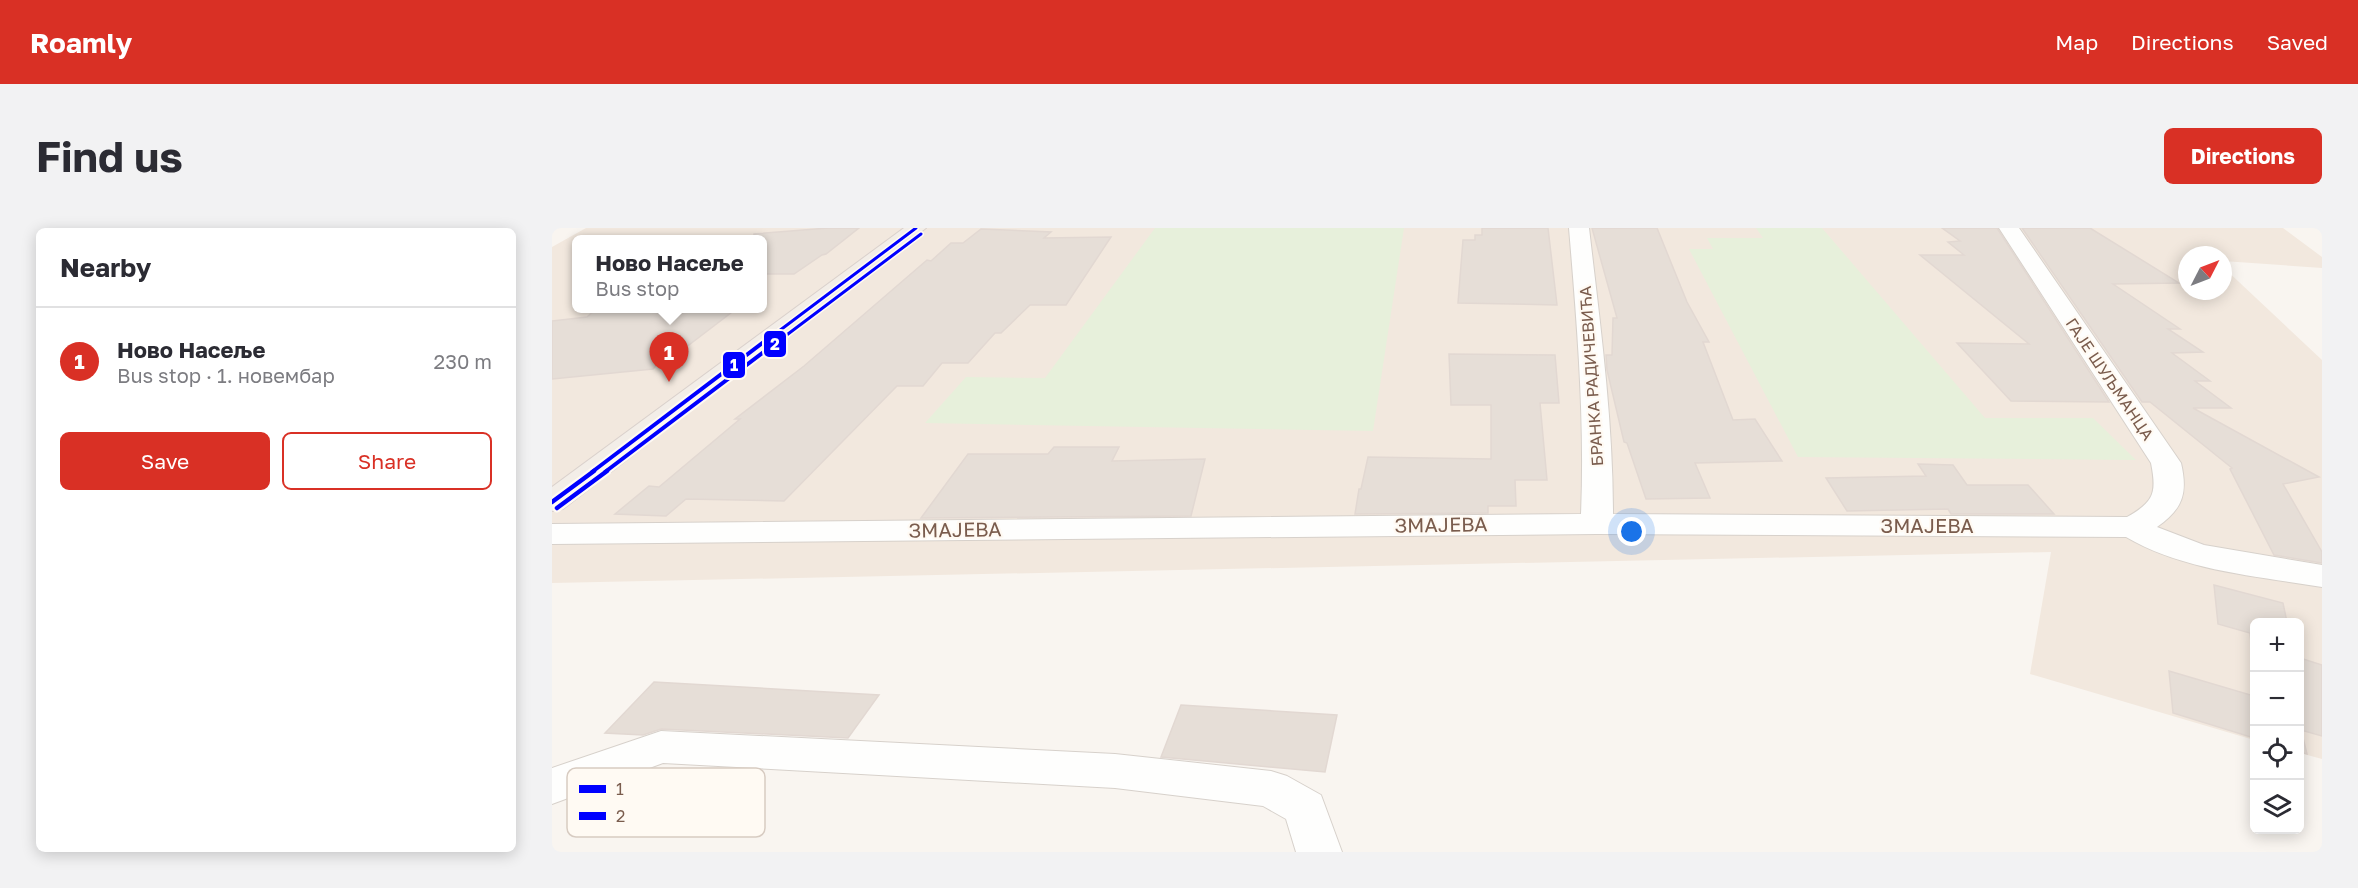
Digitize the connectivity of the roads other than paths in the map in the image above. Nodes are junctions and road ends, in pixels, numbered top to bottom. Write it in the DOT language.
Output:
graph roads {
  1 [pos="916,228"];
  2 [pos="1579,228"];
  3 [pos="2009,228"];
  4 [pos="552,502"];
  5 [pos="1597,524"];
  6 [pos="2133,527"];
  7 [pos="552,534"];
  8 [pos="2322,576"];
  9 [pos="602,768"];
  10 [pos="567,781"];
  11 [pos="552,786"];
  12 [pos="1319,852"];
  1 -- 4 [label="main road"];
  2 -- 5 [label="street, БРАНКА РАДИЧЕВИЋА"];
  3 -- 6 [label="street, ГАЈЕ ШУЉМАНЦА"];
  5 -- 6 [label="street, ЗМАЈЕВА"];
  5 -- 7 [label="street, ЗМАЈЕВА"];
  6 -- 8 [label="street, ЗМАЈЕВА"];
  9 -- 12 [label="street"];
  10 -- 11 [label="street"];
}
